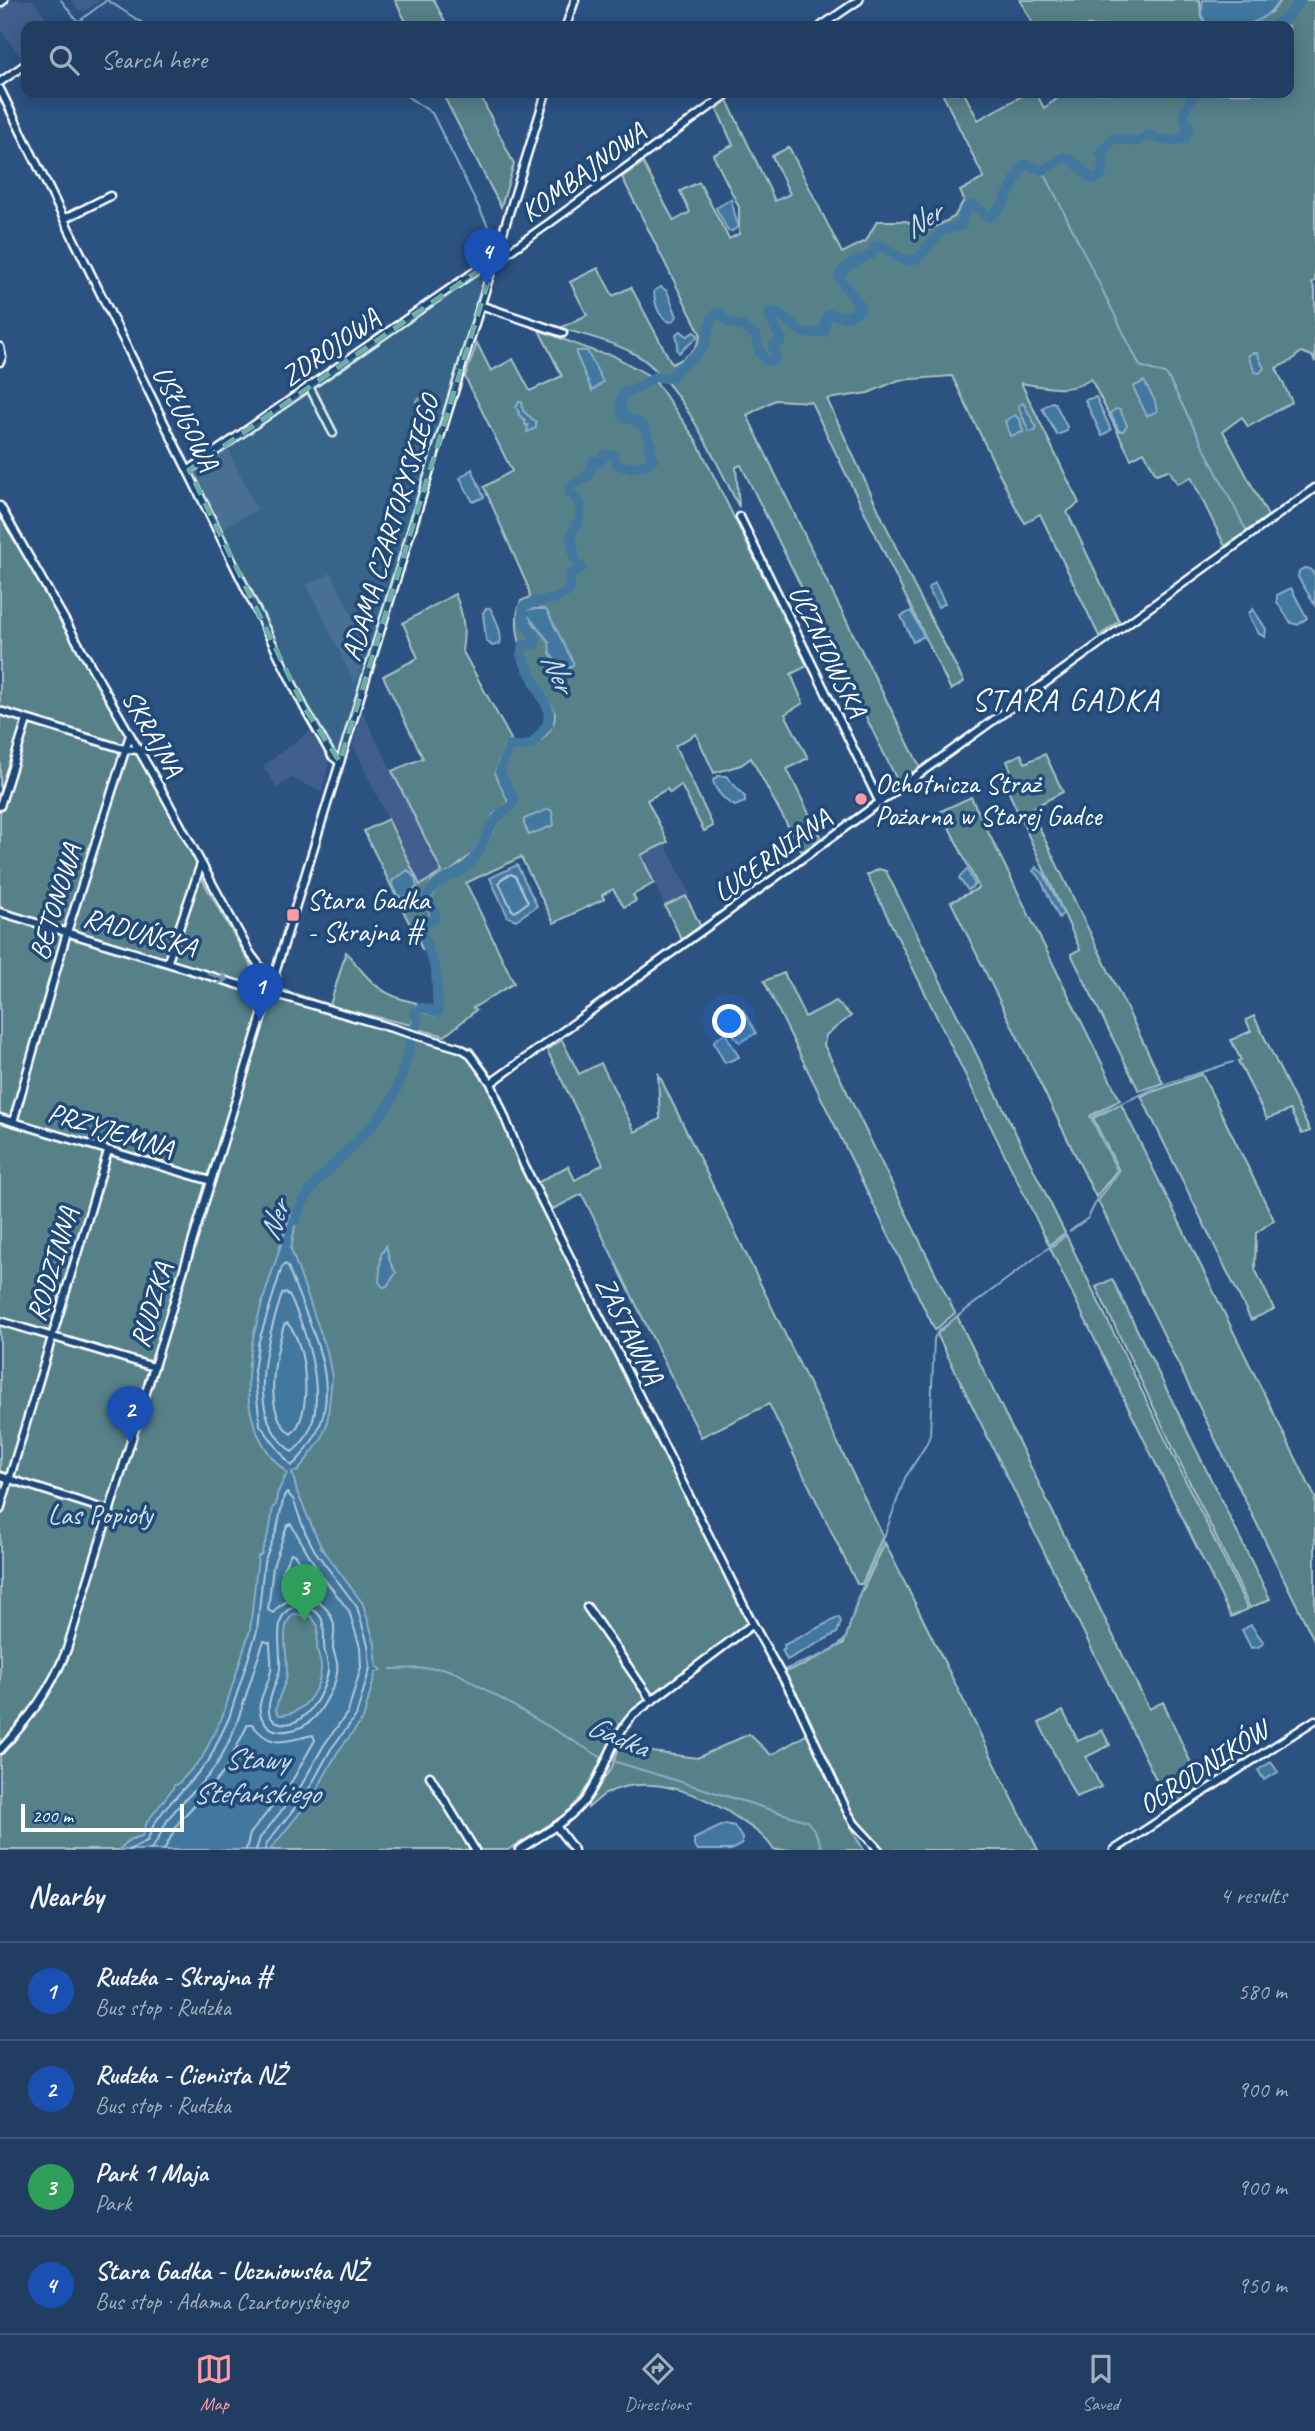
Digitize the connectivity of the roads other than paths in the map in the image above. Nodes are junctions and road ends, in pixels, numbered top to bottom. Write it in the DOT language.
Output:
graph roads {
  1 [pos="575,0"];
  2 [pos="859,0"];
  3 [pos="568,21"];
  4 [pos="828,21"];
  5 [pos="21,67"];
  6 [pos="0,82"];
  7 [pos="0,89"];
  8 [pos="544,98"];
  9 [pos="722,98"];
  10 [pos="110,196"];
  11 [pos="64,219"];
  12 [pos="495,259"];
  13 [pos="481,305"];
  14 [pos="562,333"];
  15 [pos="0,347"];
  16 [pos="1,360"];
  17 [pos="309,386"];
  18 [pos="333,433"];
  19 [pos="189,470"];
  20 [pos="1315,488"];
  21 [pos="0,506"];
  22 [pos="740,517"];
  23 [pos="0,711"];
  24 [pos="27,720"];
  25 [pos="130,736"];
  26 [pos="124,749"];
  27 [pos="138,750"];
  28 [pos="340,762"];
  29 [pos="880,803"];
  30 [pos="0,806"];
  31 [pos="201,863"];
  32 [pos="0,912"];
  33 [pos="67,932"];
  34 [pos="168,961"];
  35 [pos="274,976"];
  36 [pos="269,993"];
  37 [pos="491,1083"];
  38 [pos="0,1118"];
  39 [pos="13,1122"];
  40 [pos="108,1151"];
  41 [pos="211,1181"];
  42 [pos="0,1321"];
  43 [pos="52,1337"];
  44 [pos="154,1367"];
  45 [pos="0,1476"];
  46 [pos="9,1479"];
  47 [pos="0,1510"];
  48 [pos="110,1511"];
  49 [pos="587,1607"];
  50 [pos="753,1624"];
  51 [pos="652,1701"];
  52 [pos="1315,1720"];
  53 [pos="0,1750"];
  54 [pos="430,1776"];
  55 [pos="555,1826"];
  56 [pos="475,1850"];
  57 [pos="519,1850"];
  58 [pos="574,1850"];
  59 [pos="879,1850"];
  60 [pos="1114,1850"];
  1 -- 3 [label="street"];
  2 -- 4 [label="street"];
  5 -- 6 [label="street"];
  7 -- 11 [label="street, USŁUGOWA"];
  8 -- 12 [label="street, ADAMA CZARTORYSKIEGO"];
  9 -- 12 [label="street, KOMBAJNOWA"];
  10 -- 11 [label="street"];
  11 -- 19 [label="street, USŁUGOWA"];
  12 -- 13 [label="street, ADAMA CZARTORYSKIEGO"];
  12 -- 17 [label="street, ZDROJOWA"];
  13 -- 14 [label="street"];
  13 -- 28 [label="street, ADAMA CZARTORYSKIEGO"];
  15 -- 16 [label="street"];
  17 -- 18 [label="street"];
  17 -- 19 [label="street, ZDROJOWA"];
  19 -- 28 [label="street, USŁUGOWA"];
  20 -- 29 [label="street, LUCERNIANA"];
  21 -- 25 [label="street, SKRAJNA"];
  22 -- 29 [label="street, UCZNIOWSKA"];
  23 -- 24 [label="street"];
  24 -- 26 [label="street"];
  24 -- 30 [label="street"];
  25 -- 26 [label="street, BETONOWA"];
  25 -- 27 [label="street, SKRAJNA"];
  26 -- 27 [label="street"];
  26 -- 33 [label="street, BETONOWA"];
  27 -- 31 [label="street, SKRAJNA"];
  28 -- 35 [label="street, ADAMA CZARTORYSKIEGO"];
  29 -- 37 [label="street, LUCERNIANA"];
  31 -- 34 [label="street"];
  31 -- 35 [label="street, SKRAJNA"];
  32 -- 33 [label="street, RADUŃSKA"];
  33 -- 34 [label="street, RADUŃSKA"];
  33 -- 39 [label="street, BETONOWA"];
  34 -- 36 [label="street, RADUŃSKA, one-way"];
  35 -- 36 [label="street, RUDZKA"];
  36 -- 37 [label="street, ZASTAWNA"];
  36 -- 41 [label="street, RUDZKA"];
  37 -- 50 [label="street, ZASTAWNA"];
  38 -- 39 [label="street, PRZYJEMNA"];
  39 -- 40 [label="street, PRZYJEMNA"];
  40 -- 41 [label="street, PRZYJEMNA"];
  40 -- 43 [label="street, RODZINNA"];
  41 -- 44 [label="street, RUDZKA"];
  42 -- 43 [label="street"];
  43 -- 44 [label="street"];
  43 -- 46 [label="street, RODZINNA"];
  44 -- 48 [label="street, RUDZKA"];
  45 -- 46 [label="street"];
  46 -- 47 [label="street, RODZINNA"];
  46 -- 48 [label="street"];
  48 -- 53 [label="street, RUDZKA"];
  49 -- 51 [label="street"];
  50 -- 51 [label="street"];
  50 -- 59 [label="street, ZASTAWNA"];
  51 -- 55 [label="street"];
  52 -- 60 [label="street, OGRODNIKÓW"];
  54 -- 56 [label="street"];
  55 -- 57 [label="street"];
  55 -- 58 [label="street"];
}
